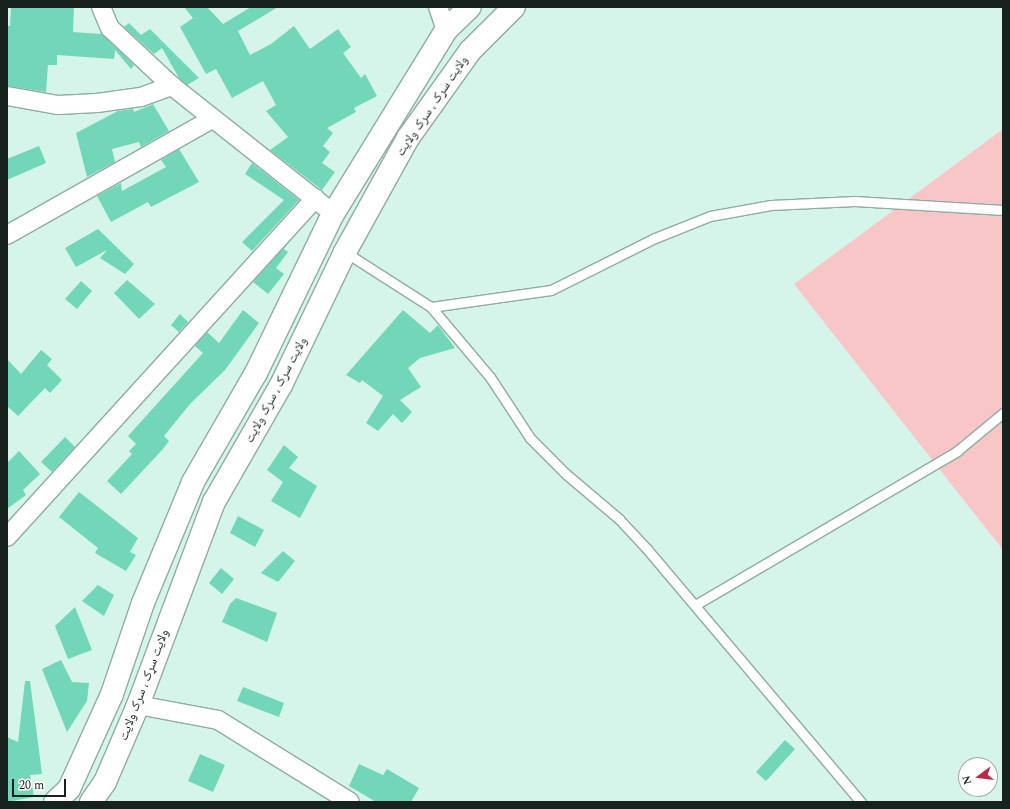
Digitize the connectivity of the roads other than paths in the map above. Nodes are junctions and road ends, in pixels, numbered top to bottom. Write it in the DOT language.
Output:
graph roads {
  1 [pos="101,7"];
  2 [pos="438,7"];
  3 [pos="470,7"];
  4 [pos="514,7"];
  5 [pos="446,30"];
  6 [pos="172,86"];
  7 [pos="7,96"];
  8 [pos="212,119"];
  9 [pos="315,198"];
  10 [pos="1003,210"];
  11 [pos="333,214"];
  12 [pos="7,235"];
  13 [pos="346,252"];
  14 [pos="431,307"];
  15 [pos="1003,413"];
  16 [pos="7,537"];
  17 [pos="695,605"];
  18 [pos="138,705"];
  19 [pos="55,802"];
  20 [pos="91,802"];
  21 [pos="350,802"];
  22 [pos="861,802"];
  1 -- 6 [label="street"];
  2 -- 5 [label="street"];
  3 -- 5 [label="main road, ولایت سړک ، سرک ولایت"];
  4 -- 13 [label="main road, ولایت سړک ، سرک ولایت"];
  5 -- 11 [label="main road, ولایت سړک ، سرک ولایت"];
  6 -- 7 [label="street"];
  6 -- 8 [label="street"];
  8 -- 9 [label="street"];
  8 -- 12 [label="street"];
  9 -- 11 [label="street"];
  9 -- 16 [label="street"];
  10 -- 14 [label="lane"];
  11 -- 19 [label="main road, ولایت سړک ، سرک ولایت"];
  13 -- 14 [label="lane"];
  13 -- 18 [label="main road, ولایت سړک ، سرک ولایت"];
  14 -- 17 [label="lane"];
  15 -- 17 [label="lane"];
  17 -- 22 [label="lane"];
  18 -- 20 [label="main road, ولایت سړک ، سرک ولایت"];
  18 -- 21 [label="street"];
}
